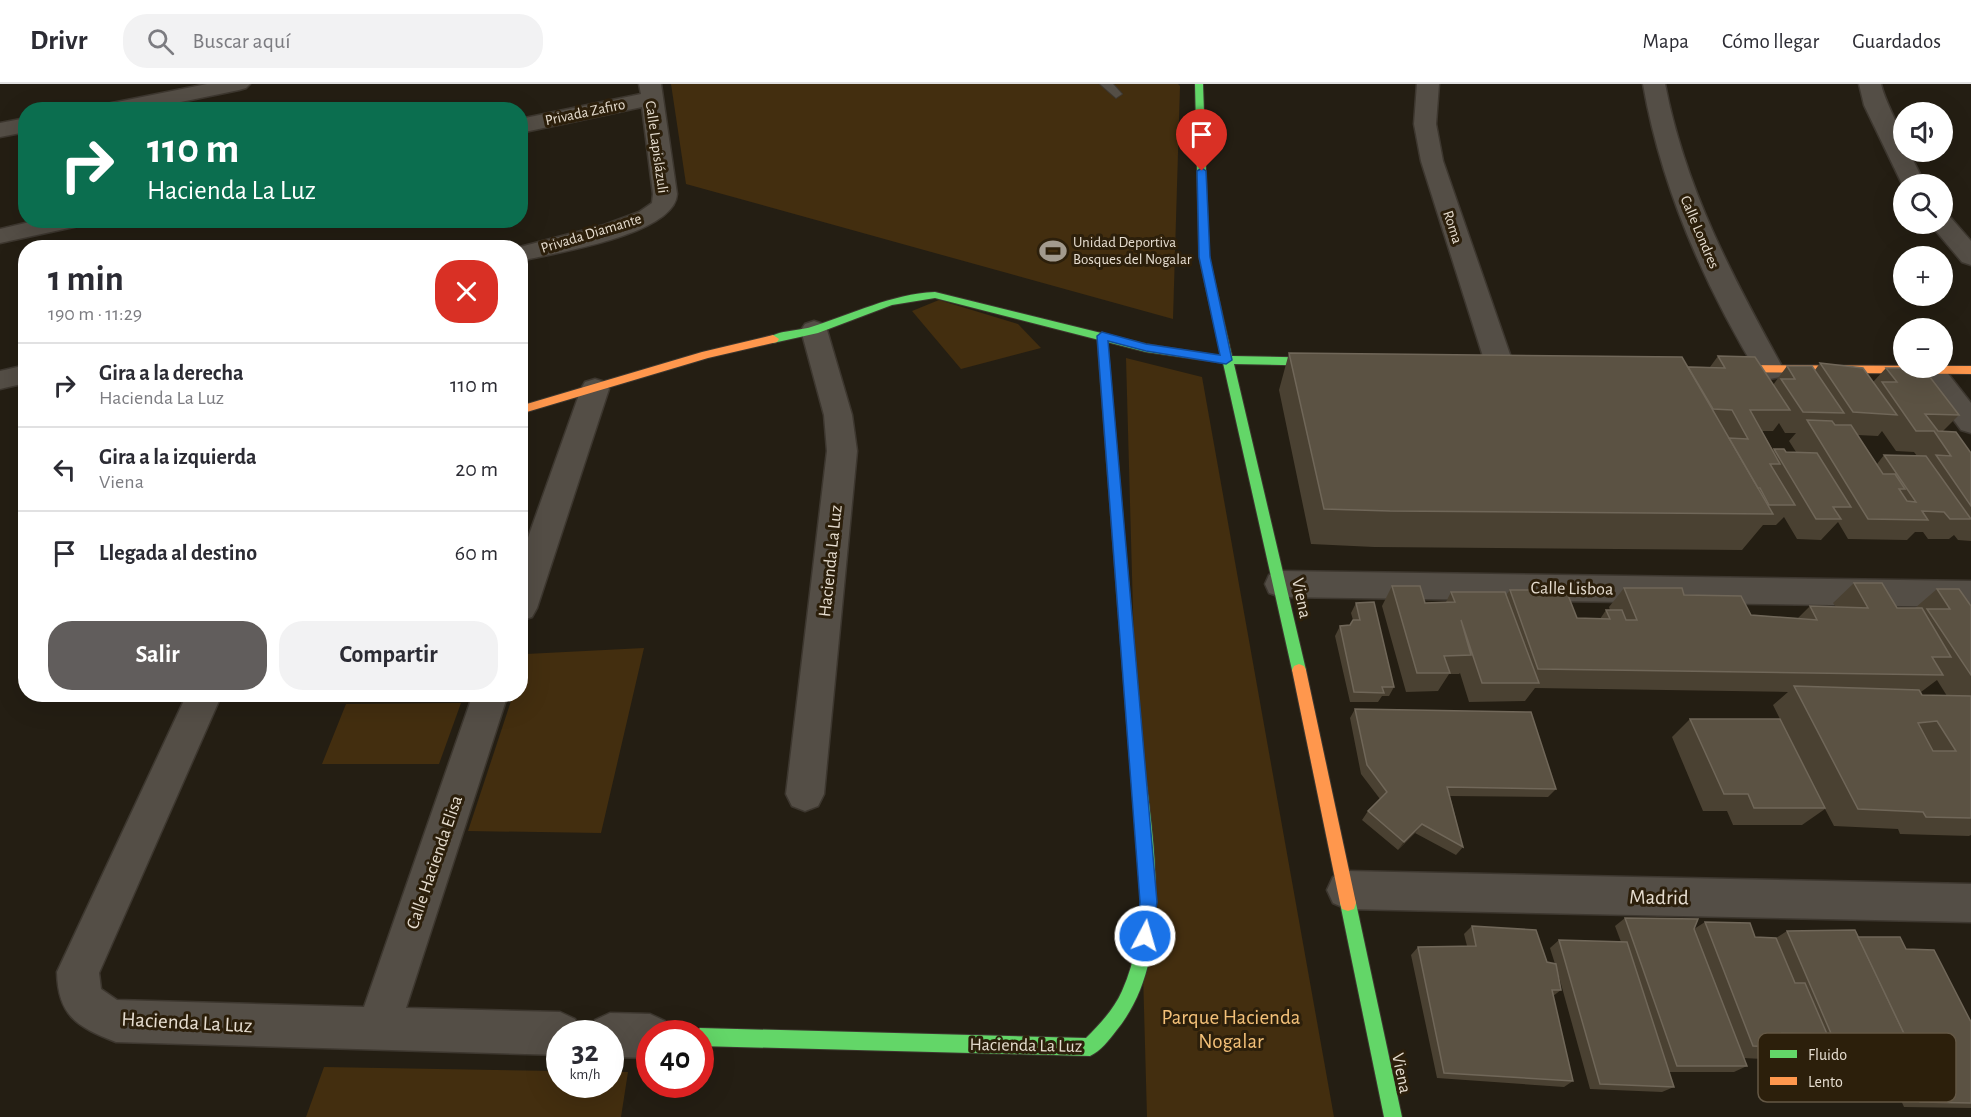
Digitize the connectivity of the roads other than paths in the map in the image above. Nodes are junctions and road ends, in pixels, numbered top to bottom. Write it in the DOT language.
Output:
graph roads {
  1 [pos="239,84"];
  2 [pos="1106,84"];
  3 [pos="1199,84"];
  4 [pos="1428,84"];
  5 [pos="1654,84"];
  6 [pos="1870,84"];
  7 [pos="650,91"];
  8 [pos="1116,94"];
  9 [pos="148,102"];
  10 [pos="528,124"];
  11 [pos="18,127"];
  12 [pos="0,130"];
  13 [pos="1909,174"];
  14 [pos="660,209"];
  15 [pos="37,228"];
  16 [pos="1951,234"];
  17 [pos="0,236"];
  18 [pos="528,252"];
  19 [pos="1971,257"];
  20 [pos="814,330"];
  21 [pos="1102,336"];
  22 [pos="1226,360"];
  23 [pos="1345,363"];
  24 [pos="1500,366"];
  25 [pos="1711,369"];
  26 [pos="1770,370"];
  27 [pos="1893,370"];
  28 [pos="1953,370"];
  29 [pos="1971,370"];
  30 [pos="18,376"];
  31 [pos="1937,378"];
  32 [pos="0,380"];
  33 [pos="595,389"];
  34 [pos="528,408"];
  35 [pos="1971,423"];
  36 [pos="1281,584"];
  37 [pos="528,585"];
  38 [pos="1971,594"];
  39 [pos="202,702"];
  40 [pos="488,702"];
  41 [pos="805,794"];
  42 [pos="1347,891"];
  43 [pos="1971,903"];
  44 [pos="377,1030"];
  45 [pos="546,1034"];
  46 [pos="714,1037"];
  47 [pos="1393,1117"];
  1 -- 9 [label="street"];
  2 -- 8 [label="lane"];
  3 -- 22 [label="street, Viena"];
  4 -- 24 [label="street, Roma"];
  5 -- 26 [label="street, Calle Londres"];
  6 -- 13 [label="street"];
  7 -- 10 [label="street, Privada Zafiro"];
  7 -- 14 [label="street, Calle Lapislázuli"];
  11 -- 12 [label="street"];
  14 -- 18 [label="street, Privada Diamante"];
  15 -- 17 [label="street"];
  16 -- 19 [label="street"];
  20 -- 21 [label="street"];
  20 -- 33 [label="street"];
  20 -- 41 [label="street, Hacienda La Luz"];
  21 -- 22 [label="street"];
  21 -- 46 [label="street, Hacienda La Luz"];
  22 -- 23 [label="street"];
  22 -- 36 [label="street, Viena"];
  25 -- 26 [label="street"];
  26 -- 27 [label="street"];
  28 -- 29 [label="street"];
  30 -- 32 [label="street"];
  31 -- 35 [label="street"];
  33 -- 34 [label="street"];
  33 -- 37 [label="street"];
  36 -- 38 [label="street, Calle Lisboa"];
  36 -- 42 [label="street, Viena"];
  39 -- 44 [label="street, Hacienda La Luz"];
  40 -- 44 [label="street, Calle Hacienda Elisa"];
  42 -- 43 [label="street, Madrid"];
  42 -- 47 [label="street, Viena"];
  44 -- 45 [label="street, Hacienda La Luz"];
}
